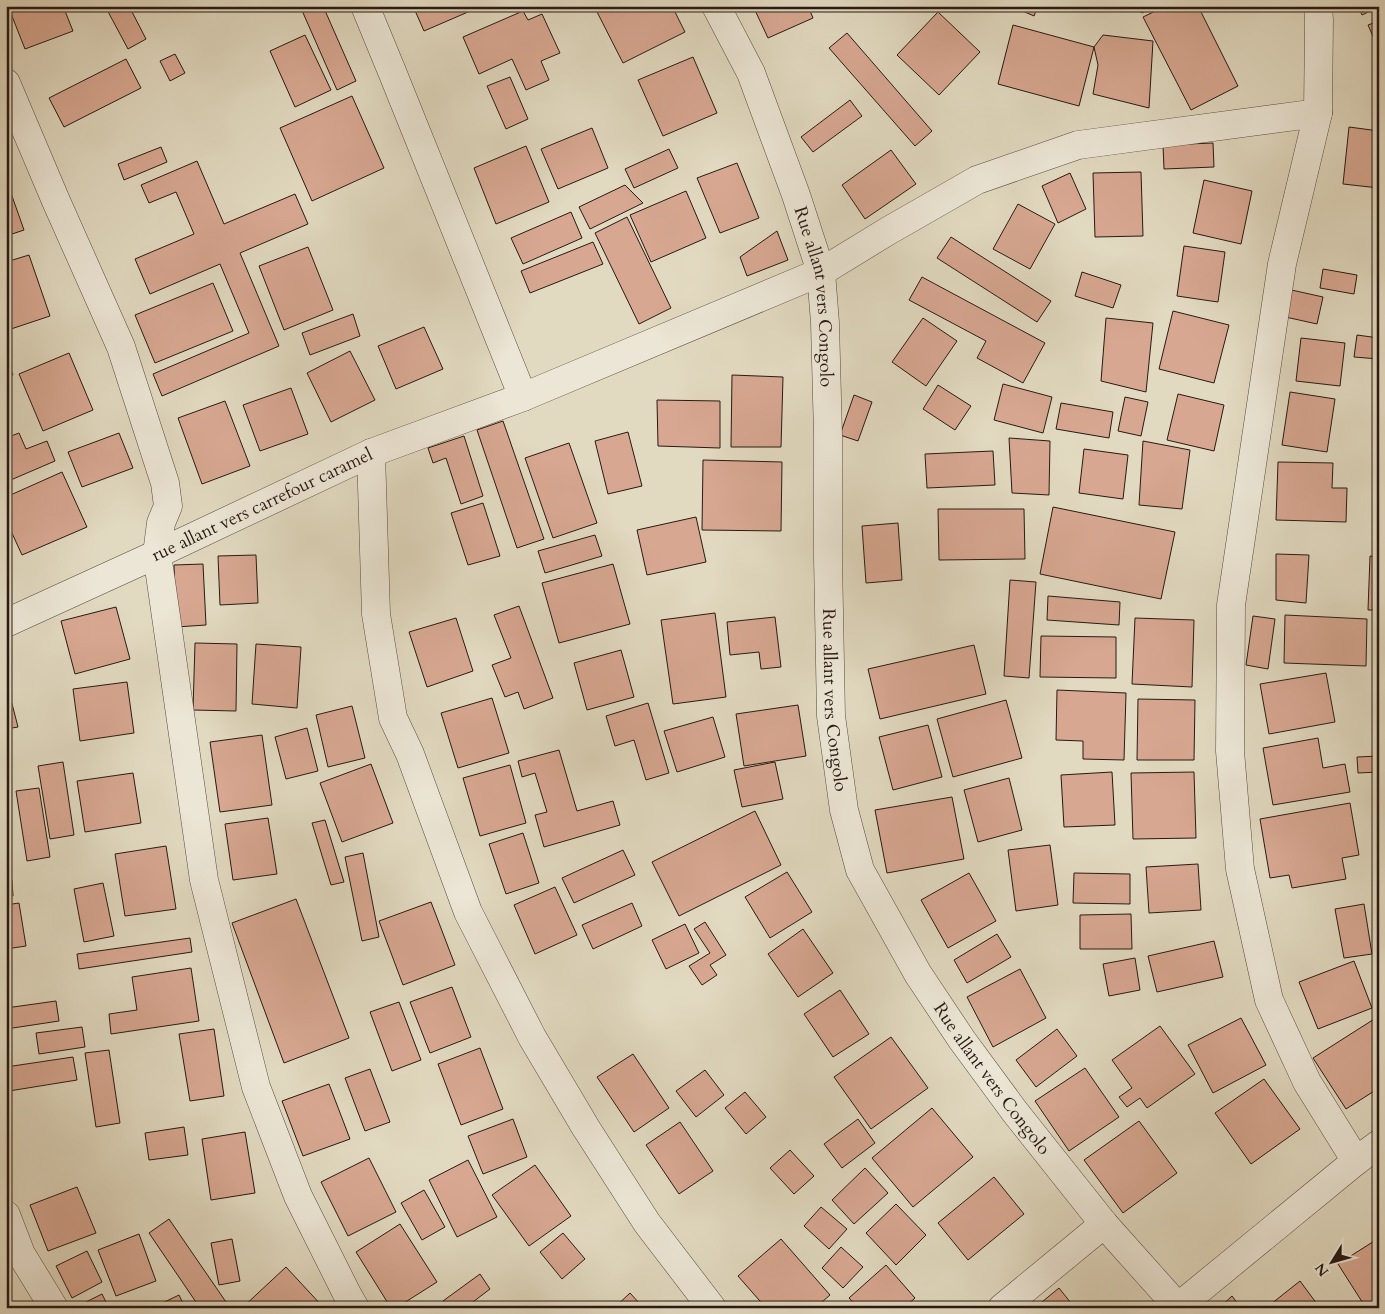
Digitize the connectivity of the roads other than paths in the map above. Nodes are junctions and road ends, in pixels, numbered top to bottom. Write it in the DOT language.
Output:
graph roads {
  1 [pos="365,6"];
  2 [pos="716,6"];
  3 [pos="1318,6"];
  4 [pos="6,83"];
  5 [pos="1318,113"];
  6 [pos="821,272"];
  7 [pos="522,397"];
  8 [pos="371,453"];
  9 [pos="157,554"];
  10 [pos="6,623"];
  11 [pos="1379,1144"];
  12 [pos="1356,1161"];
  13 [pos="6,1215"];
  14 [pos="1104,1224"];
  15 [pos="54,1308"];
  16 [pos="355,1308"];
  17 [pos="712,1308"];
  18 [pos="1002,1308"];
  19 [pos="1179,1308"];
  1 -- 7 [label="street"];
  2 -- 6 [label="street, Rue allant vers Congolo"];
  3 -- 5 [label="street"];
  4 -- 9 [label="street"];
  5 -- 6 [label="street, rue allant vers carrefour caramel"];
  5 -- 12 [label="street"];
  6 -- 7 [label="street, rue allant vers carrefour caramel"];
  6 -- 14 [label="street, Rue allant vers Congolo"];
  7 -- 8 [label="street, rue allant vers carrefour caramel"];
  8 -- 9 [label="street, rue allant vers carrefour caramel"];
  8 -- 17 [label="street"];
  9 -- 10 [label="street, rue allant vers carrefour caramel"];
  9 -- 16 [label="street"];
  11 -- 12 [label="street"];
  12 -- 19 [label="street"];
  13 -- 15 [label="street"];
  14 -- 18 [label="street"];
  14 -- 19 [label="street, Rue allant vers Congolo"];
}
